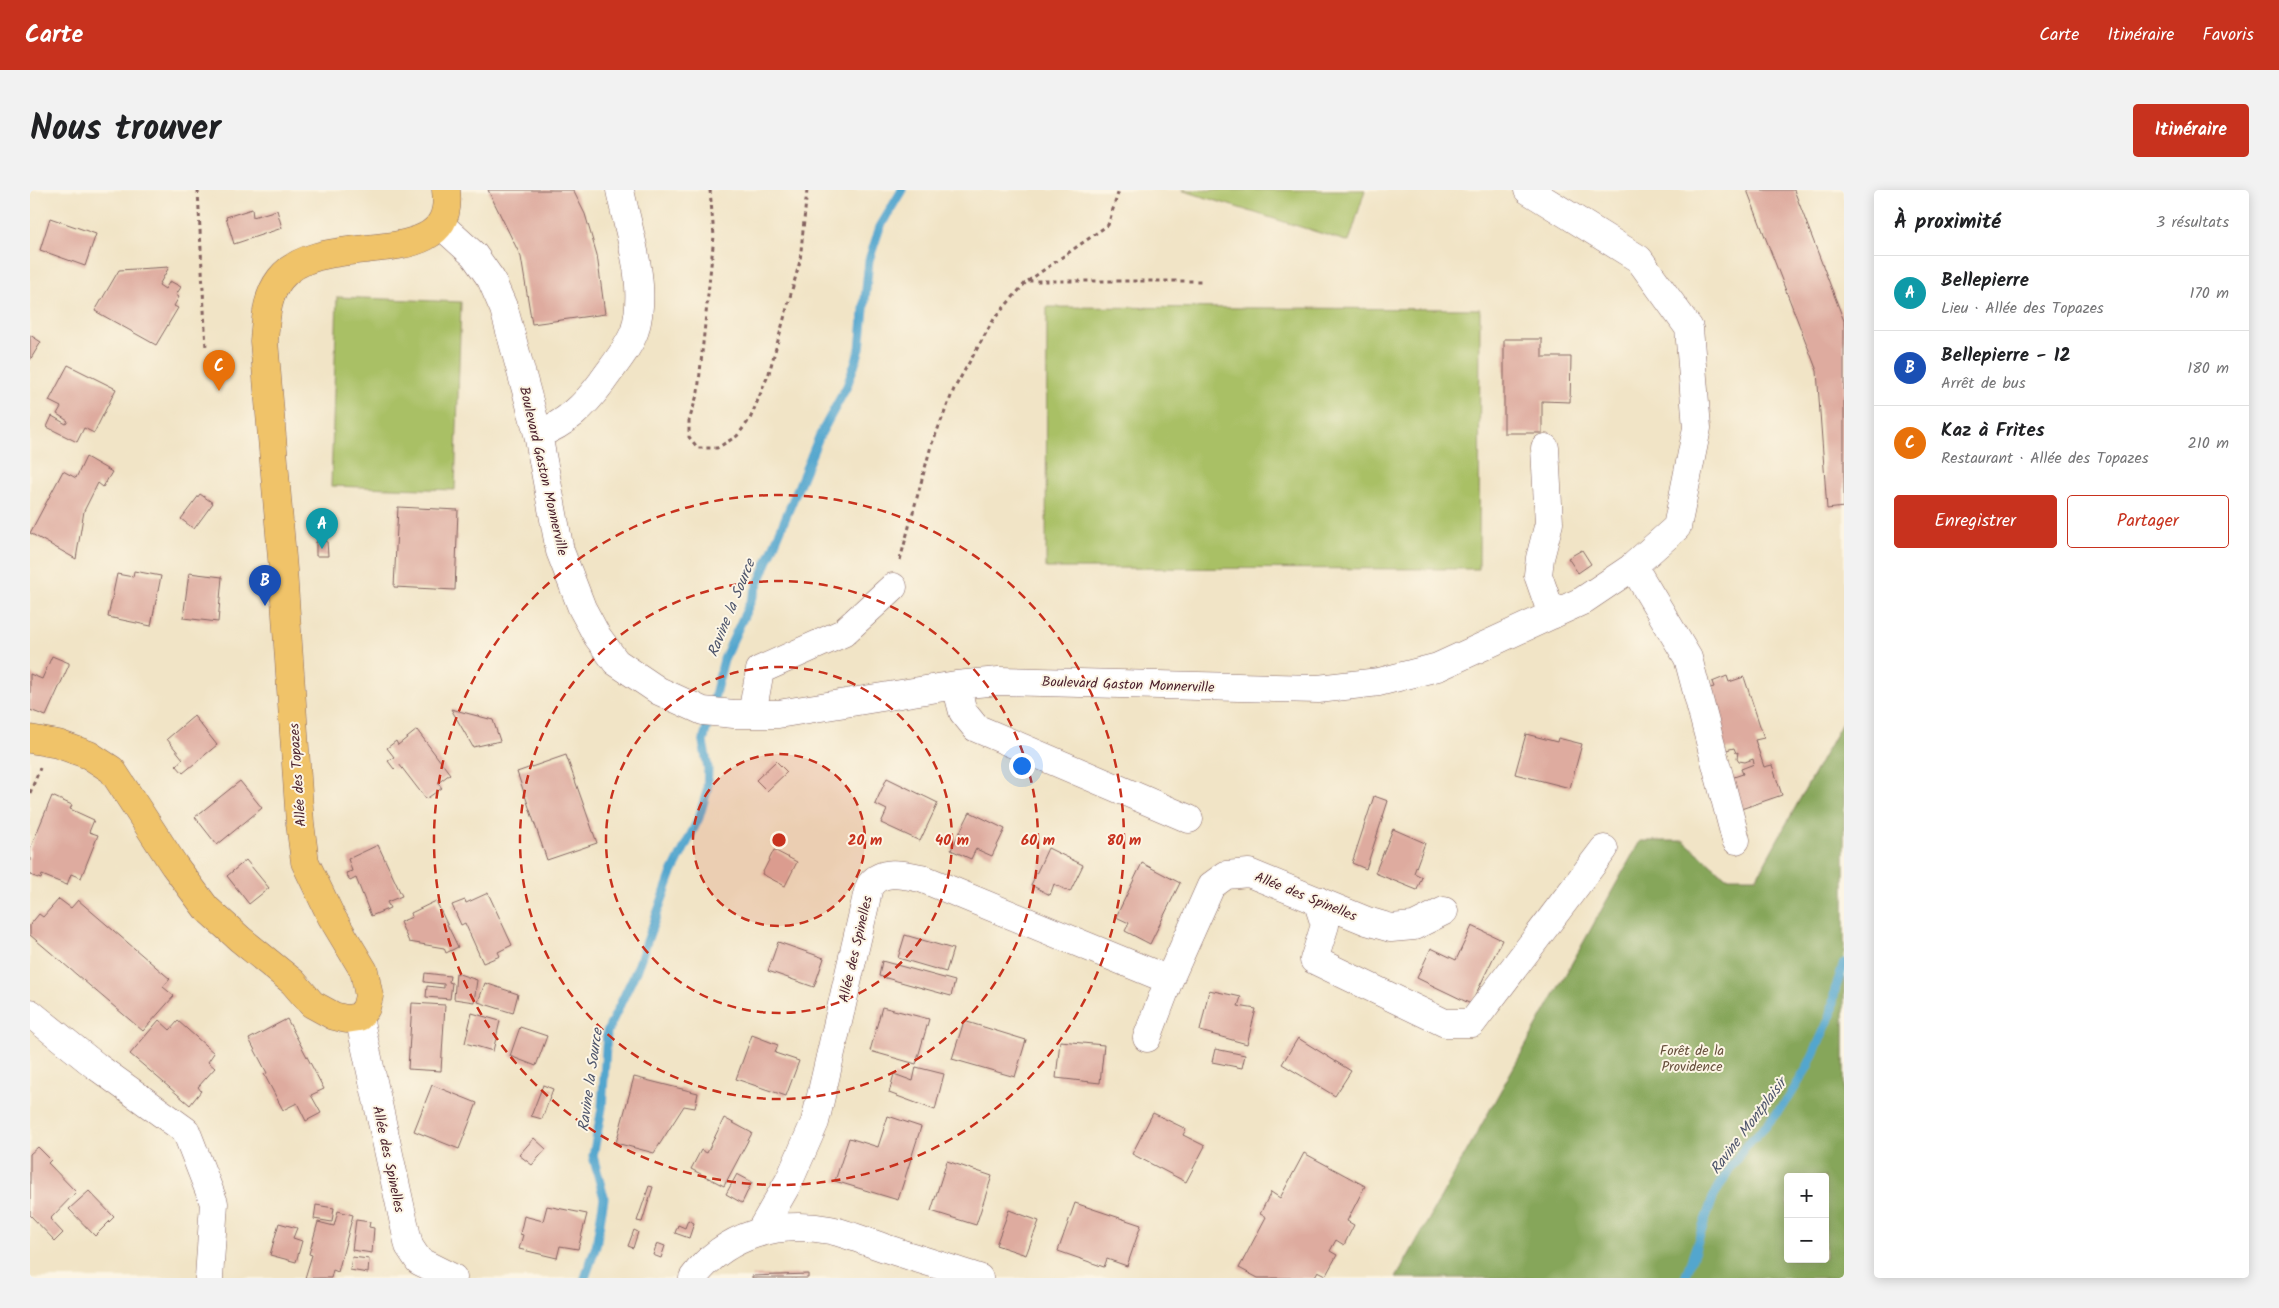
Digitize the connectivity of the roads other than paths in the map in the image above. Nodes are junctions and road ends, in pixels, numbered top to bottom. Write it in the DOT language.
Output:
graph roads {
  1 [pos="446,190"];
  2 [pos="620,190"];
  3 [pos="1528,190"];
  4 [pos="441,225"];
  5 [pos="538,434"];
  6 [pos="1545,448"];
  7 [pos="1633,566"];
  8 [pos="893,587"];
  9 [pos="1552,615"];
  10 [pos="956,685"];
  11 [pos="743,714"];
  12 [pos="30,739"];
  13 [pos="1189,819"];
  14 [pos="1736,840"];
  15 [pos="1604,849"];
  16 [pos="1316,900"];
  17 [pos="1444,912"];
  18 [pos="1169,980"];
  19 [pos="30,1013"];
  20 [pos="359,1017"];
  21 [pos="1147,1038"];
  22 [pos="761,1230"];
  23 [pos="209,1278"];
  24 [pos="453,1278"];
  25 [pos="693,1278"];
  26 [pos="979,1278"];
  1 -- 4 [label="main road"];
  2 -- 5 [label="street"];
  3 -- 7 [label="street, Boulevard Gaston Monnerville"];
  4 -- 5 [label="street, Boulevard Gaston Monnerville"];
  4 -- 20 [label="main road, Allée des Topazes"];
  5 -- 11 [label="street, Boulevard Gaston Monnerville"];
  6 -- 9 [label="street"];
  7 -- 9 [label="street, Boulevard Gaston Monnerville"];
  7 -- 14 [label="street"];
  8 -- 11 [label="street"];
  9 -- 10 [label="street, Boulevard Gaston Monnerville"];
  10 -- 11 [label="street, Boulevard Gaston Monnerville"];
  10 -- 13 [label="street"];
  12 -- 20 [label="main road"];
  15 -- 16 [label="street"];
  16 -- 17 [label="street, Allée des Spinelles"];
  16 -- 18 [label="street, Allée des Spinelles"];
  18 -- 21 [label="street, Allée des Spinelles"];
  18 -- 22 [label="street, Allée des Spinelles"];
  19 -- 23 [label="street"];
  20 -- 24 [label="street, Allée des Spinelles"];
  22 -- 25 [label="street"];
  22 -- 26 [label="street"];
}
